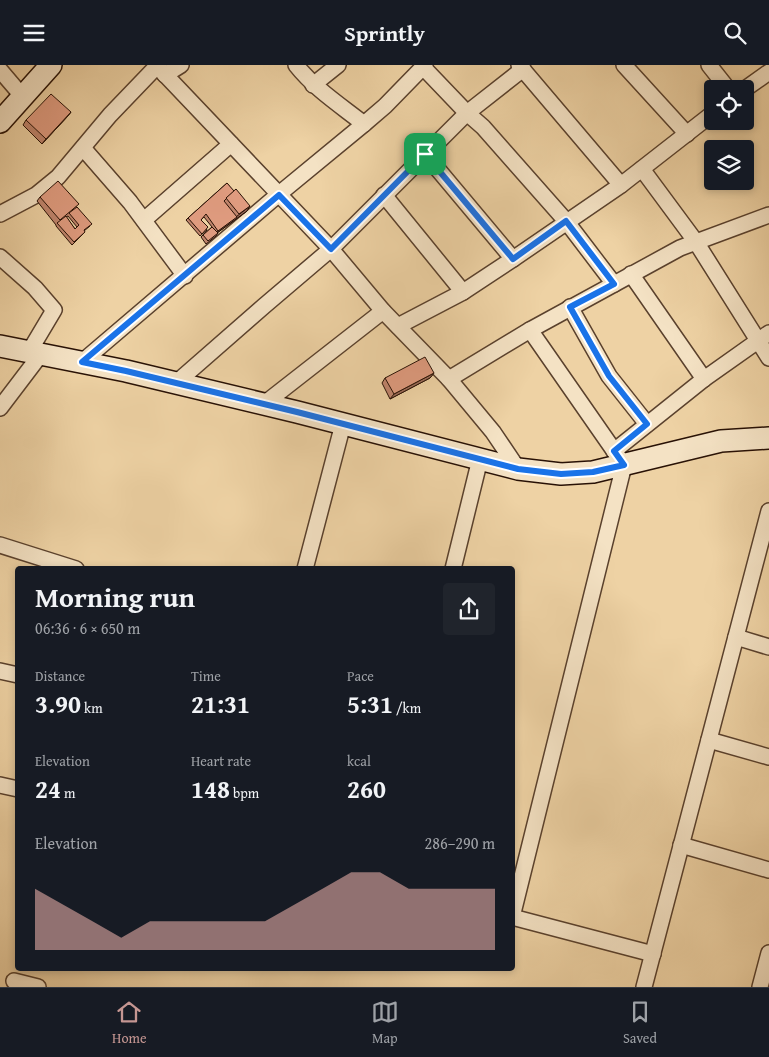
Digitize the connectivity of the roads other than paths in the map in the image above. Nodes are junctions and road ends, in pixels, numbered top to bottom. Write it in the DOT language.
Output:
graph roads {
  1 [pos="51,65"];
  2 [pos="181,65"];
  3 [pos="296,65"];
  4 [pos="338,65"];
  5 [pos="624,65"];
  6 [pos="709,65"];
  7 [pos="424,66"];
  8 [pos="160,68"];
  9 [pos="527,68"];
  10 [pos="0,70"];
  11 [pos="769,72"];
  12 [pos="721,80"];
  13 [pos="754,83"];
  14 [pos="313,85"];
  15 [pos="23,97"];
  16 [pos="467,113"];
  17 [pos="704,120"];
  18 [pos="0,122"];
  19 [pos="364,125"];
  20 [pos="687,134"];
  21 [pos="231,144"];
  22 [pos="83,148"];
  23 [pos="425,154"];
  24 [pos="642,169"];
  25 [pos="621,185"];
  26 [pos="279,195"];
  27 [pos="384,195"];
  28 [pos="0,213"];
  29 [pos="769,215"];
  30 [pos="144,220"];
  31 [pos="566,221"];
  32 [pos="696,242"];
  33 [pos="331,249"];
  34 [pos="0,257"];
  35 [pos="513,259"];
  36 [pos="631,274"];
  37 [pos="185,276"];
  38 [pos="614,284"];
  39 [pos="463,292"];
  40 [pos="570,307"];
  41 [pos="383,311"];
  42 [pos="398,326"];
  43 [pos="530,330"];
  44 [pos="764,337"];
  45 [pos="0,346"];
  46 [pos="35,353"];
  47 [pos="769,358"];
  48 [pos="82,362"];
  49 [pos="450,379"];
  50 [pos="704,379"];
  51 [pos="176,383"];
  52 [pos="264,404"];
  53 [pos="0,408"];
  54 [pos="342,424"];
  55 [pos="647,424"];
  56 [pos="769,438"];
  57 [pos="619,458"];
  58 [pos="480,459"];
  59 [pos="518,469"];
  60 [pos="769,511"];
  61 [pos="766,533"];
  62 [pos="0,545"];
  63 [pos="66,566"];
  64 [pos="306,566"];
  65 [pos="454,566"];
  66 [pos="736,637"];
  67 [pos="769,647"];
  68 [pos="0,671"];
  69 [pos="15,674"];
  70 [pos="709,739"];
  71 [pos="769,757"];
  72 [pos="0,785"];
  73 [pos="15,788"];
  74 [pos="681,845"];
  75 [pos="769,869"];
  76 [pos="515,904"];
  77 [pos="515,918"];
  78 [pos="769,953"];
  79 [pos="653,954"];
  80 [pos="15,979"];
  81 [pos="38,987"];
  82 [pos="644,987"];
  83 [pos="760,987"];
  1 -- 15 [label="main road"];
  2 -- 8 [label="street"];
  3 -- 14 [label="street"];
  4 -- 14 [label="street"];
  5 -- 20 [label="street"];
  6 -- 12 [label="street"];
  7 -- 16 [label="street"];
  7 -- 19 [label="street"];
  8 -- 21 [label="street"];
  8 -- 22 [label="street"];
  9 -- 16 [label="street"];
  9 -- 25 [label="street"];
  10 -- 15 [label="street"];
  11 -- 13 [label="street"];
  14 -- 19 [label="street"];
  15 -- 18 [label="main road"];
  16 -- 23 [label="street"];
  16 -- 31 [label="street"];
  17 -- 20 [label="street"];
  19 -- 26 [label="street"];
  20 -- 24 [label="street"];
  21 -- 26 [label="street"];
  21 -- 30 [label="street"];
  22 -- 28 [label="street"];
  22 -- 30 [label="street"];
  23 -- 27 [label="street"];
  23 -- 35 [label="street"];
  24 -- 25 [label="street"];
  24 -- 32 [label="street"];
  25 -- 31 [label="street"];
  26 -- 33 [label="street"];
  26 -- 37 [label="street"];
  27 -- 33 [label="street"];
  27 -- 39 [label="street"];
  29 -- 32 [label="street"];
  30 -- 37 [label="street"];
  31 -- 35 [label="street"];
  31 -- 38 [label="street"];
  32 -- 36 [label="street"];
  32 -- 44 [label="street"];
  33 -- 41 [label="street"];
  33 -- 51 [label="street"];
  34 -- 46 [label="street"];
  35 -- 39 [label="street"];
  36 -- 38 [label="street"];
  36 -- 50 [label="street"];
  37 -- 48 [label="street"];
  38 -- 40 [label="street"];
  39 -- 42 [label="street"];
  40 -- 43 [label="street"];
  40 -- 55 [label="street"];
  41 -- 42 [label="street"];
  41 -- 52 [label="street"];
  42 -- 49 [label="street"];
  43 -- 49 [label="street"];
  43 -- 57 [label="street"];
  44 -- 47 [label="street"];
  44 -- 50 [label="street"];
  45 -- 46 [label="main road"];
  46 -- 48 [label="main road"];
  46 -- 53 [label="street"];
  48 -- 51 [label="main road"];
  49 -- 59 [label="street"];
  50 -- 55 [label="street"];
  51 -- 52 [label="main road"];
  52 -- 54 [label="main road"];
  54 -- 58 [label="main road"];
  54 -- 64 [label="street"];
  55 -- 57 [label="street"];
  56 -- 57 [label="main road"];
  57 -- 59 [label="main road"];
  57 -- 76 [label="street"];
  58 -- 59 [label="main road"];
  58 -- 65 [label="street"];
  60 -- 61 [label="street"];
  61 -- 66 [label="street"];
  62 -- 63 [label="street"];
  66 -- 67 [label="street"];
  66 -- 70 [label="street"];
  68 -- 69 [label="street"];
  70 -- 71 [label="street"];
  70 -- 74 [label="street"];
  72 -- 73 [label="street"];
  74 -- 75 [label="street"];
  74 -- 79 [label="street"];
  77 -- 79 [label="street"];
  78 -- 83 [label="street"];
  79 -- 82 [label="street"];
  80 -- 81 [label="street"];
}
